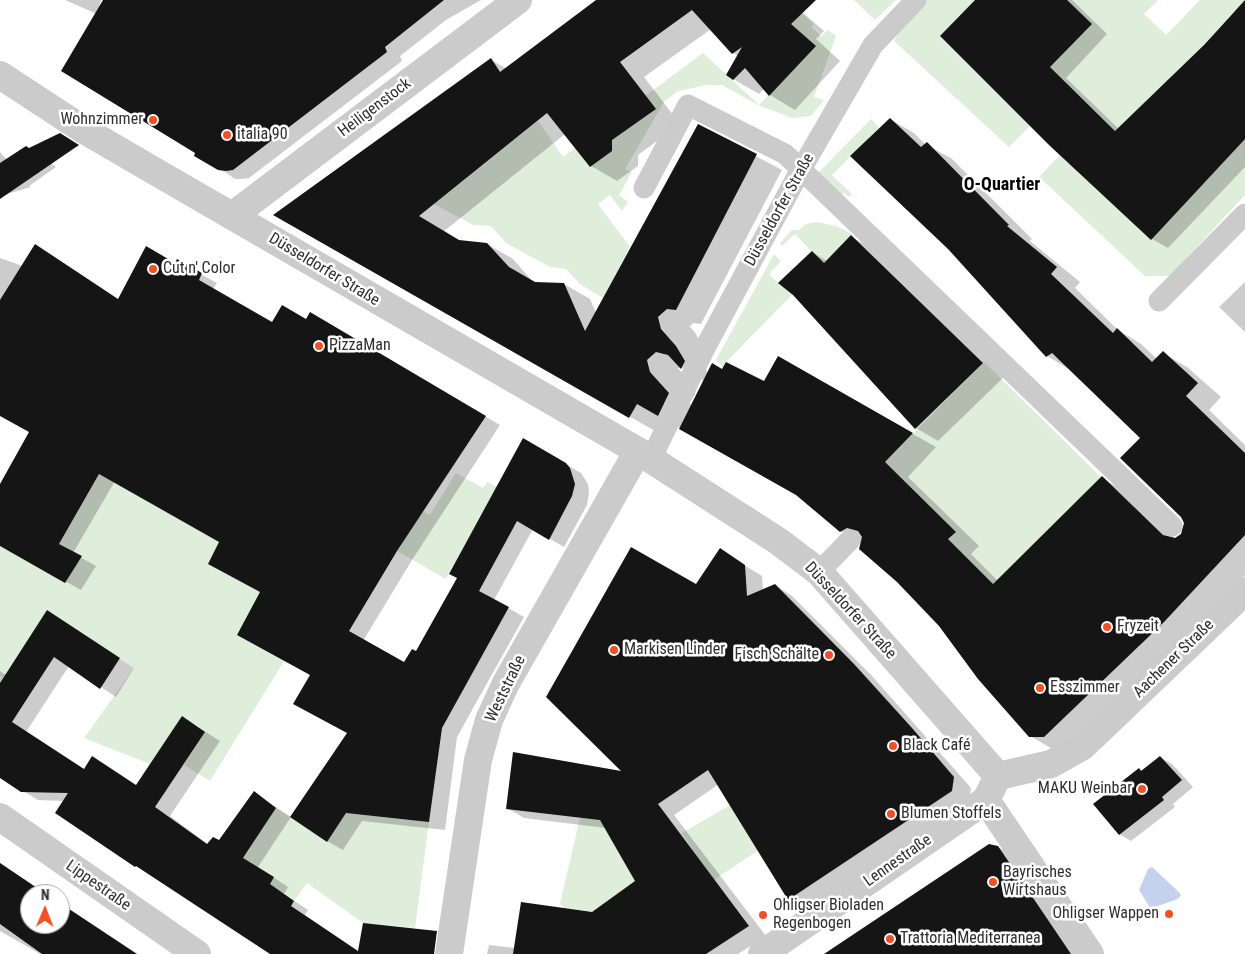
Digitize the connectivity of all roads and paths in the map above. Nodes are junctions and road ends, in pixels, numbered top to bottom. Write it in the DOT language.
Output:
graph roads {
  1 [pos="518,0"];
  2 [pos="916,0"];
  3 [pos="0,75"];
  4 [pos="800,171"];
  5 [pos="644,188"];
  6 [pos="1245,214"];
  7 [pos="232,216"];
  8 [pos="1159,301"];
  9 [pos="670,321"];
  10 [pos="699,360"];
  11 [pos="660,364"];
  12 [pos="685,391"];
  13 [pos="645,455"];
  14 [pos="1172,526"];
  15 [pos="850,540"];
  16 [pos="819,572"];
  17 [pos="1245,591"];
  18 [pos="998,776"];
  19 [pos="986,800"];
  20 [pos="0,817"];
  21 [pos="198,954"];
  22 [pos="449,954"];
  23 [pos="762,954"];
  24 [pos="1090,954"];
  1 -- 7 [label="street, Heiligenstock"];
  2 -- 4 [label="lane, Düsseldorfer Straße"];
  3 -- 7 [label="street, Düsseldorfer Straße"];
  4 -- 5 [label="lane"];
  4 -- 10 [label="lane, Düsseldorfer Straße"];
  4 -- 14 [label="lane"];
  6 -- 8 [label="lane"];
  7 -- 13 [label="street, Düsseldorfer Straße"];
  9 -- 10 [label="lane"];
  10 -- 12 [label="lane, Düsseldorfer Straße"];
  11 -- 12 [label="lane"];
  12 -- 13 [label="lane, Düsseldorfer Straße"];
  13 -- 16 [label="street, Düsseldorfer Straße"];
  13 -- 22 [label="street, Weststraße"];
  15 -- 16 [label="lane"];
  16 -- 18 [label="street, Düsseldorfer Straße"];
  17 -- 18 [label="street, Aachener Straße"];
  18 -- 19 [label="street, Lennestraße"];
  19 -- 23 [label="street, Lennestraße"];
  19 -- 24 [label="street"];
  20 -- 21 [label="street, Lippestraße"];
}
